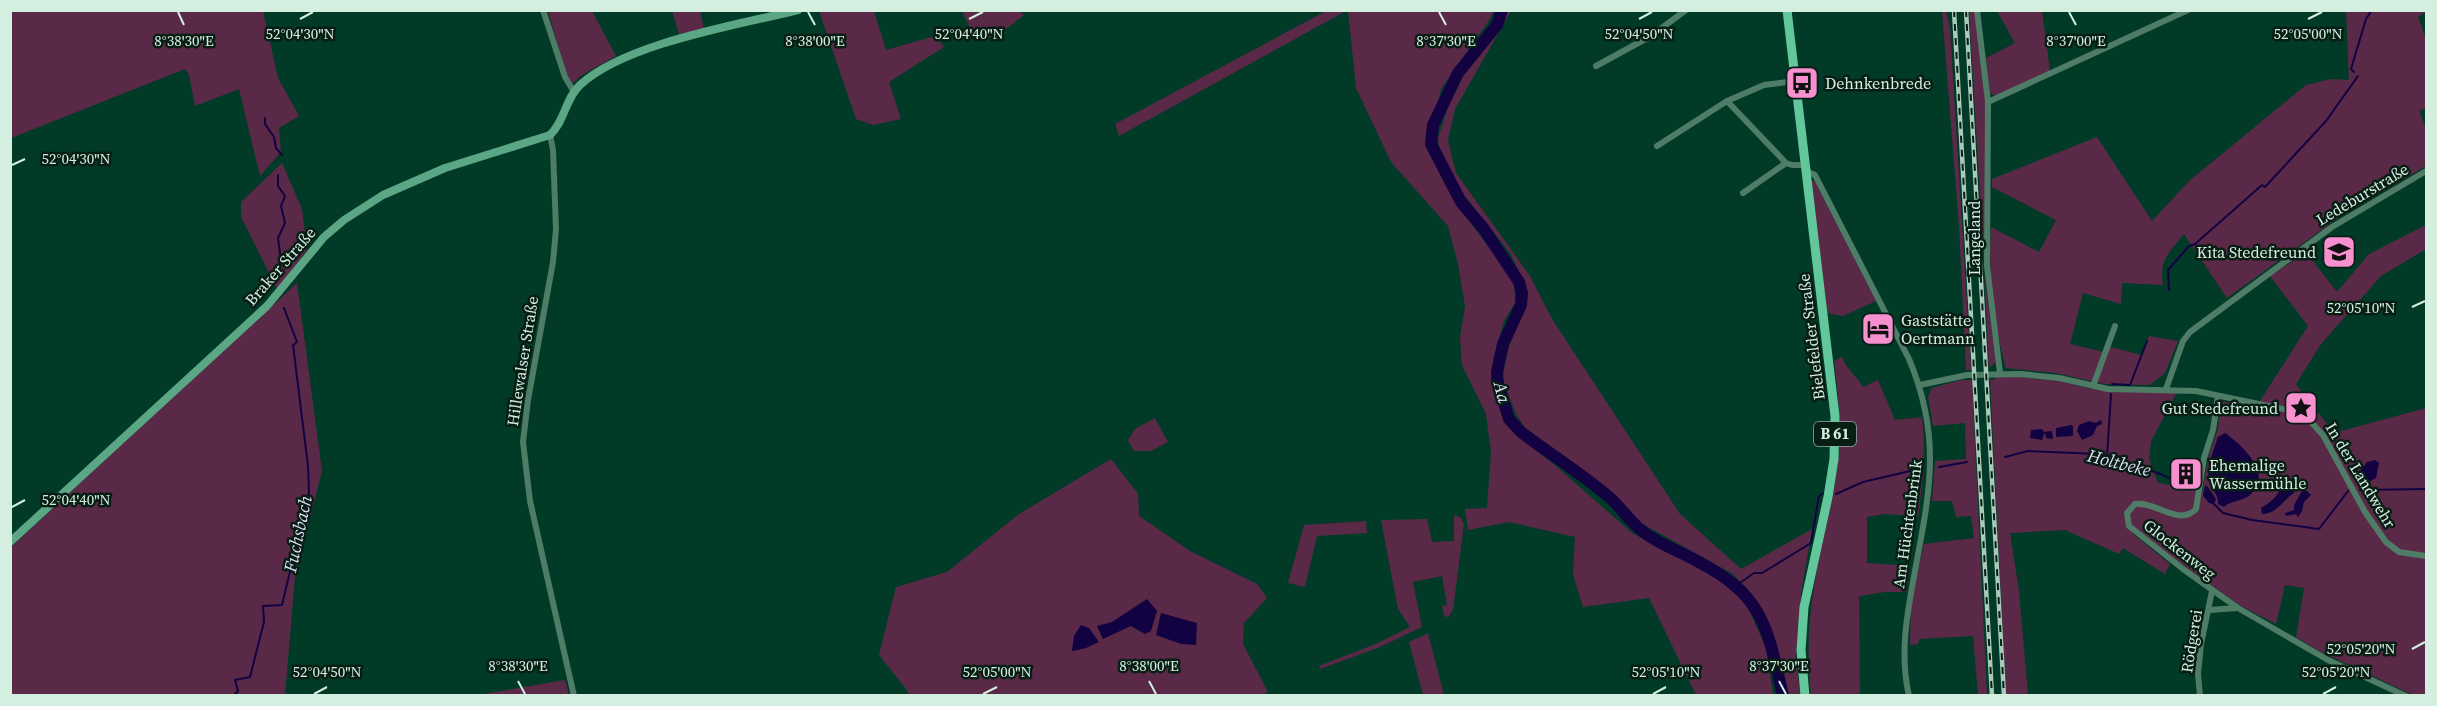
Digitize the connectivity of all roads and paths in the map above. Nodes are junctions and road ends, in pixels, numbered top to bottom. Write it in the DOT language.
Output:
graph roads {
  1 [pos="543,10"];
  2 [pos="798,10"];
  3 [pos="1686,10"];
  4 [pos="1787,10"];
  5 [pos="1977,10"];
  6 [pos="2188,10"];
  7 [pos="1596,66"];
  8 [pos="1795,81"];
  9 [pos="574,92"];
  10 [pos="1727,101"];
  11 [pos="1988,102"];
  12 [pos="550,135"];
  13 [pos="1657,146"];
  14 [pos="1786,163"];
  15 [pos="1806,168"];
  16 [pos="2427,171"];
  17 [pos="1743,193"];
  18 [pos="2115,326"];
  19 [pos="2000,373"];
  20 [pos="1920,385"];
  21 [pos="2093,386"];
  22 [pos="2166,389"];
  23 [pos="2218,396"];
  24 [pos="10,543"];
  25 [pos="2427,556"];
  26 [pos="2212,591"];
  27 [pos="2238,608"];
  28 [pos="2209,610"];
  29 [pos="574,696"];
  30 [pos="1805,696"];
  31 [pos="1909,696"];
  32 [pos="2200,696"];
  33 [pos="2406,696"];
  1 -- 9 [label="street"];
  2 -- 9 [label="main road"];
  3 -- 7 [label="street"];
  4 -- 8 [label="main road, Bielefelder Straße / B 61"];
  5 -- 11 [label="street, Langeland"];
  6 -- 11 [label="street"];
  8 -- 10 [label="street"];
  8 -- 15 [label="main road, Bielefelder Straße / B 61"];
  9 -- 12 [label="main road"];
  10 -- 13 [label="street"];
  10 -- 14 [label="street"];
  11 -- 19 [label="street, Langeland"];
  12 -- 24 [label="main road, Braker Straße"];
  12 -- 29 [label="street, Hillewalser Straße"];
  14 -- 15 [label="street"];
  14 -- 17 [label="street"];
  15 -- 20 [label="street, Am Hüchtenbrink"];
  15 -- 30 [label="main road, Bielefelder Straße / B 61"];
  16 -- 22 [label="street, Ledeburstraße"];
  18 -- 21 [label="street"];
  19 -- 20 [label="street, In der Landwehr"];
  19 -- 21 [label="street, In der Landwehr"];
  20 -- 31 [label="street, Am Hüchtenbrink"];
  21 -- 22 [label="street, In der Landwehr"];
  22 -- 23 [label="street, In der Landwehr"];
  23 -- 25 [label="street, In der Landwehr"];
  23 -- 26 [label="street, Glockenweg"];
  26 -- 27 [label="street, Glockenweg"];
  26 -- 28 [label="street, Rödgerei"];
  27 -- 28 [label="street"];
  27 -- 33 [label="street, Glockenweg"];
  28 -- 32 [label="street, Rödgerei"];
}
